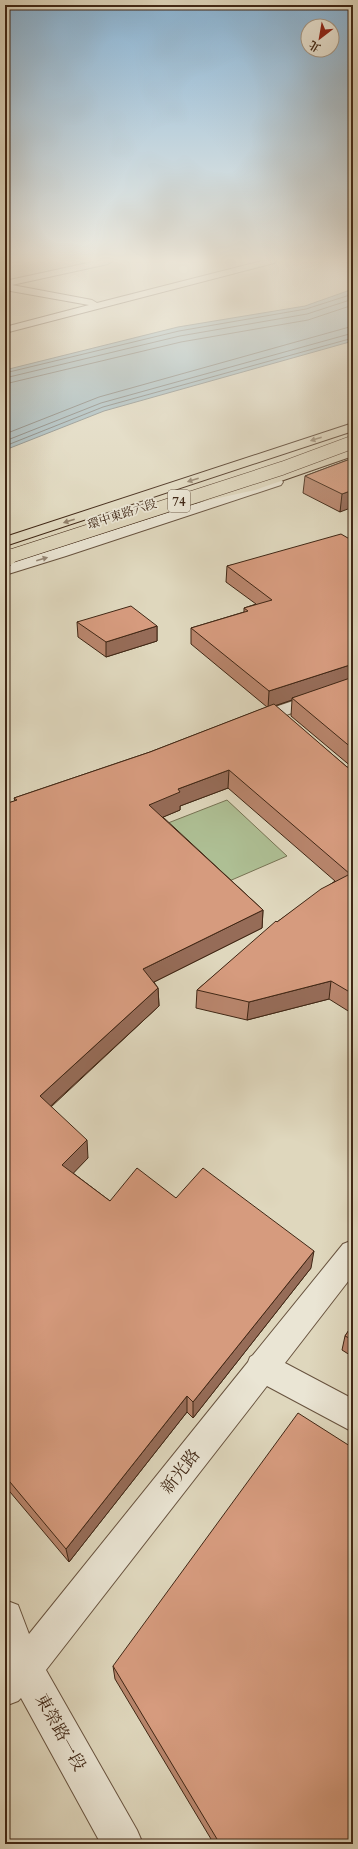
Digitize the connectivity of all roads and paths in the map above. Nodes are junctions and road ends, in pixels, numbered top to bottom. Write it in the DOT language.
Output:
graph roads {
  1 [pos="353,427"];
  2 [pos="353,437"];
  3 [pos="353,442"];
  4 [pos="337,443"];
  5 [pos="353,449"];
  6 [pos="353,452"];
  7 [pos="353,456"];
  8 [pos="173,503"];
  9 [pos="5,542"];
  10 [pos="5,552"];
  11 [pos="5,558"];
  12 [pos="5,570"];
  13 [pos="353,686"];
  14 [pos="236,727"];
  15 [pos="353,1253"];
  16 [pos="261,1367"];
  17 [pos="353,1416"];
  18 [pos="5,1618"];
  19 [pos="15,1678"];
  20 [pos="123,1844"];
  1 -- 9 [label="highway, 74, one-way"];
  2 -- 4 [label="street, 環中東路六段"];
  3 -- 8 [label="highway, 74, bridge"];
  4 -- 5 [label="street"];
  4 -- 10 [label="street, 環中東路六段"];
  6 -- 8 [label="highway, bridge"];
  12 -- 7 [label="street, 環中東路六段, one-way"];
  8 -- 11 [label="highway, 74, bridge"];
  13 -- 14 [label="street"];
  15 -- 16 [label="street, 新光路"];
  16 -- 17 [label="street"];
  16 -- 19 [label="street, 新光路"];
  18 -- 19 [label="street, 東榮路一段"];
  19 -- 20 [label="street, 東榮路一段"];
}
